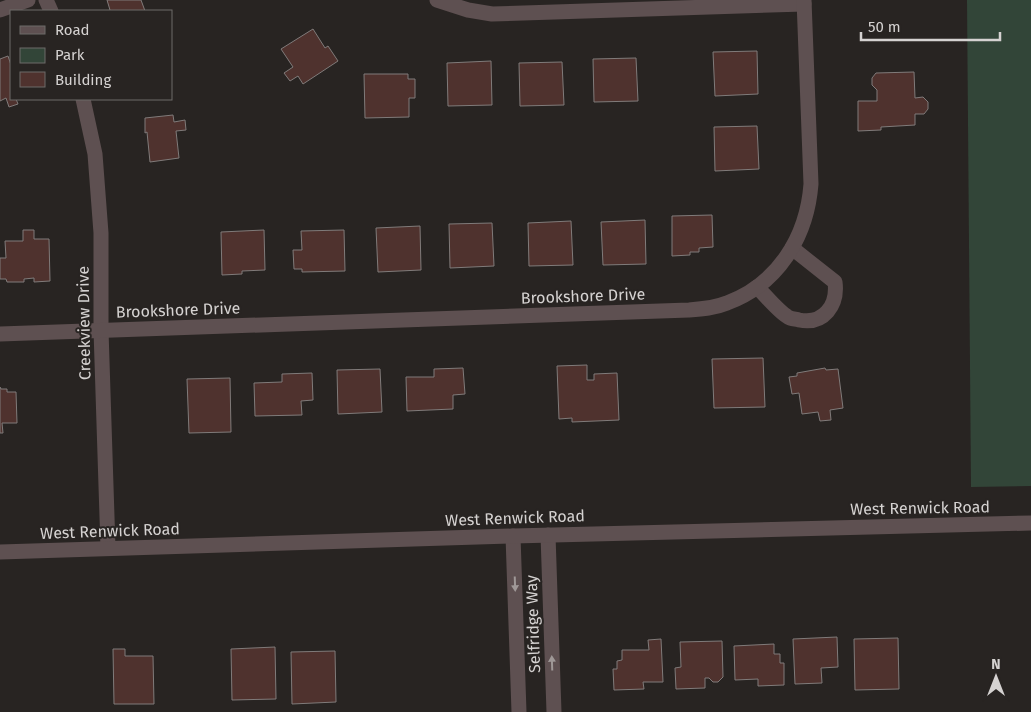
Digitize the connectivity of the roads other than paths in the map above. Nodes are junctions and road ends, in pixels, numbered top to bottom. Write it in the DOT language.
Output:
graph roads {
  1 [pos="28,0"];
  2 [pos="438,0"];
  3 [pos="804,2"];
  4 [pos="0,10"];
  5 [pos="83,100"];
  6 [pos="792,248"];
  7 [pos="757,287"];
  8 [pos="100,330"];
  9 [pos="0,334"];
  10 [pos="1031,523"];
  11 [pos="548,535"];
  12 [pos="513,536"];
  13 [pos="108,548"];
  14 [pos="0,552"];
  15 [pos="519,712"];
  16 [pos="554,712"];
  1 -- 4 [label="street"];
  2 -- 3 [label="street"];
  3 -- 6 [label="street, Brookshore Drive"];
  5 -- 8 [label="street, Creekview Drive"];
  6 -- 7 [label="street, Brookshore Drive"];
  6 -- 7 [label="street"];
  7 -- 8 [label="street, Brookshore Drive"];
  8 -- 9 [label="street, Brookshore Drive"];
  8 -- 13 [label="street, Creekview Drive"];
  10 -- 11 [label="street, West Renwick Road"];
  11 -- 12 [label="street, West Renwick Road"];
  16 -- 11 [label="street, Selfridge Way, one-way"];
  12 -- 13 [label="street, West Renwick Road"];
  12 -- 15 [label="street, one-way"];
  13 -- 14 [label="street, West Renwick Road"];
}
